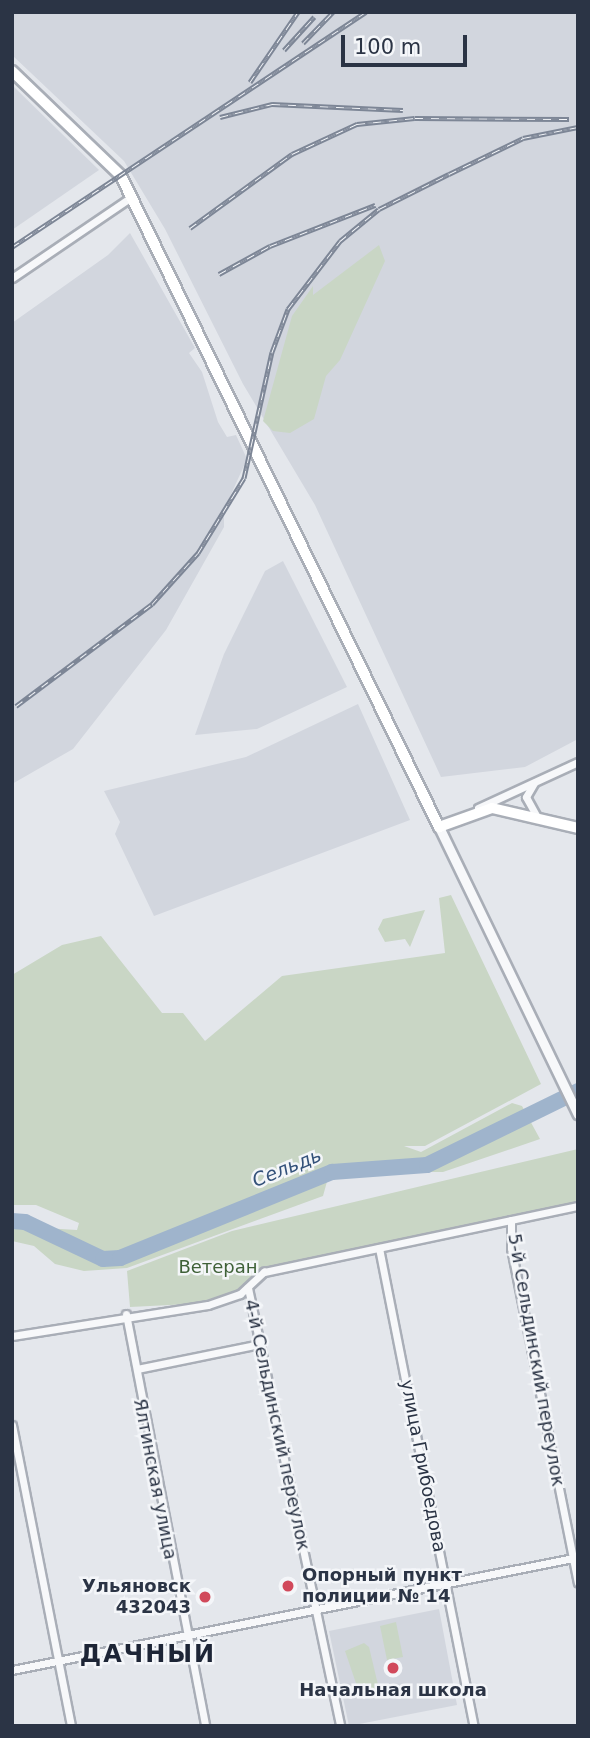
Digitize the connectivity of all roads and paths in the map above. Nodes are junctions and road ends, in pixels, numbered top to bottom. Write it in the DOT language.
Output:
graph roads {
  1 [pos="12,71"];
  2 [pos="131,197"];
  3 [pos="12,278"];
  4 [pos="578,762"];
  5 [pos="536,782"];
  6 [pos="474,810"];
  7 [pos="536,815"];
  8 [pos="439,827"];
  9 [pos="578,828"];
  10 [pos="578,1114"];
  11 [pos="578,1206"];
  12 [pos="511,1220"];
  13 [pos="379,1248"];
  14 [pos="248,1288"];
  15 [pos="126,1314"];
  16 [pos="12,1336"];
  17 [pos="260,1344"];
  18 [pos="137,1369"];
  19 [pos="12,1425"];
  20 [pos="575,1558"];
  21 [pos="578,1582"];
  22 [pos="447,1587"];
  23 [pos="316,1611"];
  24 [pos="185,1636"];
  25 [pos="58,1660"];
  26 [pos="12,1670"];
  27 [pos="71,1726"];
  28 [pos="205,1726"];
  29 [pos="340,1726"];
  30 [pos="474,1726"];
  1 -- 2 [label="main road"];
  2 -- 3 [label="street"];
  2 -- 8 [label="main road"];
  4 -- 5 [label="street"];
  5 -- 6 [label="street"];
  5 -- 7 [label="street"];
  6 -- 7 [label="main road"];
  6 -- 8 [label="main road"];
  7 -- 9 [label="main road"];
  8 -- 10 [label="street"];
  11 -- 12 [label="street"];
  12 -- 13 [label="street"];
  12 -- 20 [label="street, 5-й Сельдинский переулок"];
  13 -- 14 [label="street"];
  13 -- 22 [label="street, улица Грибоедова"];
  14 -- 15 [label="street"];
  14 -- 17 [label="street, 4-й Сельдинский переулок"];
  15 -- 16 [label="street"];
  15 -- 18 [label="street, Ялтинская улица"];
  17 -- 18 [label="street"];
  17 -- 23 [label="street, 4-й Сельдинский переулок"];
  18 -- 24 [label="street, Ялтинская улица"];
  19 -- 25 [label="street"];
  20 -- 21 [label="street, 5-й Сельдинский переулок"];
  20 -- 22 [label="street"];
  22 -- 23 [label="street"];
  22 -- 30 [label="street, улица Грибоедова"];
  23 -- 24 [label="street"];
  23 -- 29 [label="street, 4-й Сельдинский переулок"];
  24 -- 25 [label="street"];
  24 -- 28 [label="street, Ялтинская улица"];
  25 -- 26 [label="street"];
  25 -- 27 [label="street"];
}
